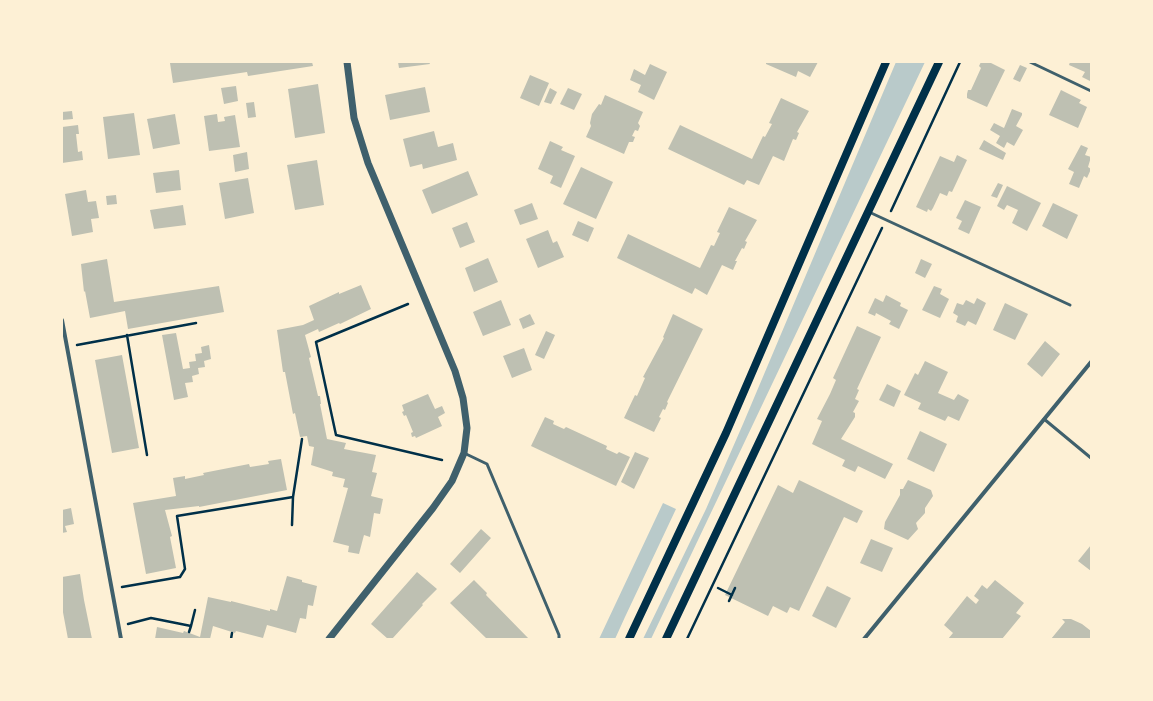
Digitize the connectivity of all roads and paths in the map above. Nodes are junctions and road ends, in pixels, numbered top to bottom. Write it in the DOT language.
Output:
graph roads {
  1 [pos="347,62"];
  2 [pos="886,62"];
  3 [pos="939,62"];
  4 [pos="960,62"];
  5 [pos="1030,62"];
  6 [pos="1091,91"];
  7 [pos="869,212"];
  8 [pos="886,219"];
  9 [pos="408,304"];
  10 [pos="1070,305"];
  11 [pos="62,320"];
  12 [pos="196,323"];
  13 [pos="127,335"];
  14 [pos="76,345"];
  15 [pos="1091,362"];
  16 [pos="1044,419"];
  17 [pos="302,439"];
  18 [pos="464,453"];
  19 [pos="147,455"];
  20 [pos="1091,458"];
  21 [pos="442,460"];
  22 [pos="293,497"];
  23 [pos="292,525"];
  24 [pos="120,588"];
  25 [pos="718,588"];
  26 [pos="735,588"];
  27 [pos="732,595"];
  28 [pos="729,601"];
  29 [pos="195,610"];
  30 [pos="127,624"];
  31 [pos="191,626"];
  32 [pos="190,632"];
  33 [pos="232,633"];
  34 [pos="121,639"];
  35 [pos="231,639"];
  36 [pos="329,639"];
  37 [pos="559,639"];
  38 [pos="629,639"];
  39 [pos="666,639"];
  40 [pos="687,639"];
  41 [pos="864,639"];
  1 -- 18 [label="street"];
  2 -- 38 [label="main road"];
  3 -- 7 [label="main road"];
  4 -- 8 [label="path"];
  5 -- 6 [label="lane"];
  7 -- 8 [label="lane"];
  7 -- 39 [label="main road"];
  8 -- 10 [label="lane"];
  8 -- 40 [label="path"];
  9 -- 21 [label="path"];
  11 -- 34 [label="street"];
  12 -- 13 [label="path"];
  13 -- 14 [label="path"];
  13 -- 19 [label="path"];
  15 -- 16 [label="street"];
  16 -- 20 [label="lane"];
  16 -- 41 [label="street"];
  17 -- 22 [label="path"];
  18 -- 36 [label="street"];
  18 -- 37 [label="lane"];
  22 -- 23 [label="path"];
  22 -- 24 [label="path"];
  25 -- 27 [label="path"];
  26 -- 27 [label="path"];
  27 -- 28 [label="path"];
  29 -- 31 [label="path"];
  30 -- 31 [label="path"];
  31 -- 32 [label="path"];
  33 -- 35 [label="path"];
}
